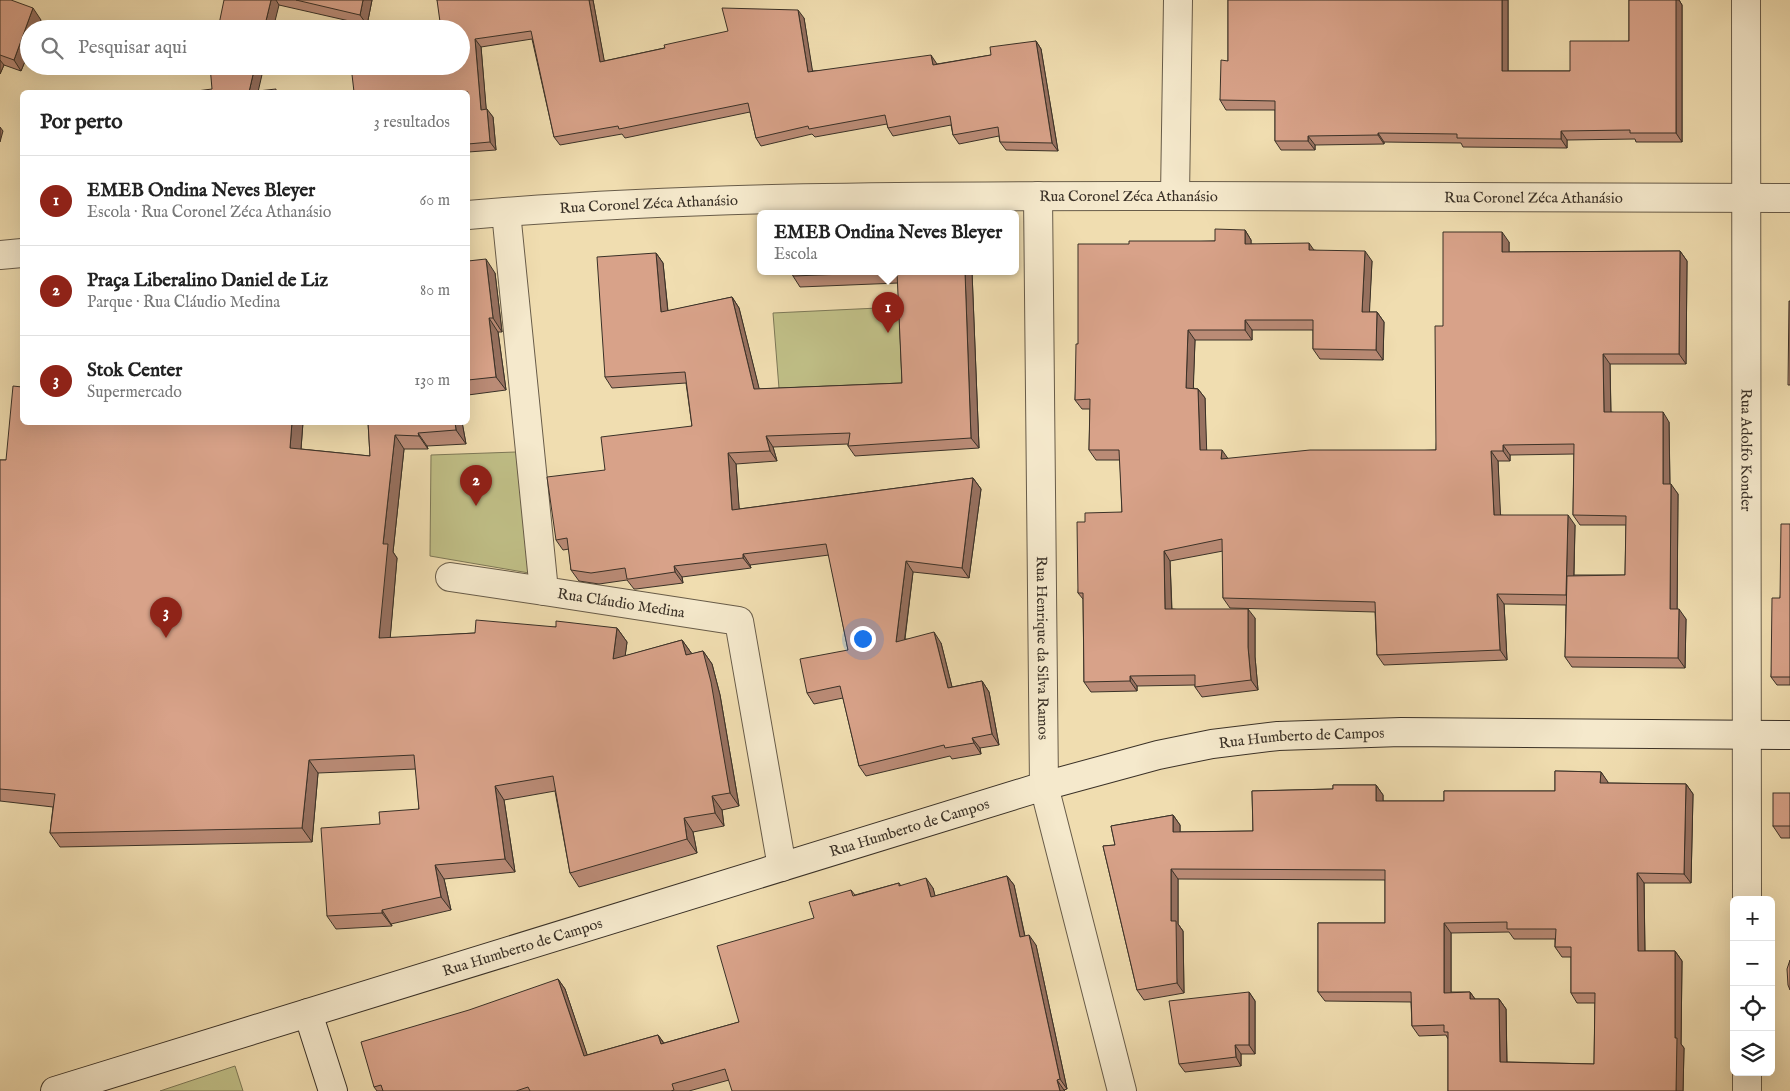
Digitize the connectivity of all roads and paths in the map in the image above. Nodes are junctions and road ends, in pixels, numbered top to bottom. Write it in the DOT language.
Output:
graph roads {
  1 [pos="1178,0"];
  2 [pos="1746,0"];
  3 [pos="1038,196"];
  4 [pos="1174,196"];
  5 [pos="1746,198"];
  6 [pos="1790,198"];
  7 [pos="506,212"];
  8 [pos="470,215"];
  9 [pos="20,253"];
  10 [pos="0,255"];
  11 [pos="450,577"];
  12 [pos="544,591"];
  13 [pos="1747,734"];
  14 [pos="1790,734"];
  15 [pos="1044,786"];
  16 [pos="782,867"];
  17 [pos="1747,896"];
  18 [pos="308,1013"];
  19 [pos="1747,1076"];
  20 [pos="54,1091"];
  21 [pos="333,1091"];
  22 [pos="1122,1091"];
  23 [pos="1747,1091"];
  1 -- 4 [label="street"];
  2 -- 5 [label="street, Rua Adolfo Konder"];
  3 -- 4 [label="street, Rua Coronel Zéca Athanásio"];
  3 -- 7 [label="street, Rua Coronel Zéca Athanásio"];
  3 -- 15 [label="street, Rua Henrique da Silva Ramos"];
  4 -- 5 [label="street, Rua Coronel Zéca Athanásio"];
  5 -- 6 [label="street, Rua Coronel Zéca Athanásio"];
  5 -- 13 [label="street, Rua Adolfo Konder"];
  7 -- 8 [label="street, Rua Coronel Zéca Athanásio"];
  7 -- 12 [label="street, Rua Cláudio Medina"];
  9 -- 10 [label="street"];
  11 -- 12 [label="street"];
  12 -- 16 [label="street, Rua Cláudio Medina"];
  13 -- 14 [label="street, Rua Humberto de Campos"];
  13 -- 15 [label="street, Rua Humberto de Campos"];
  13 -- 17 [label="street, Rua Adolfo Konder"];
  15 -- 16 [label="street, Rua Humberto de Campos"];
  15 -- 22 [label="street, Rua Henrique da Silva Ramos"];
  16 -- 18 [label="street, Rua Humberto de Campos"];
  18 -- 20 [label="street, Rua Humberto de Campos"];
  18 -- 21 [label="street"];
  19 -- 23 [label="street"];
}
